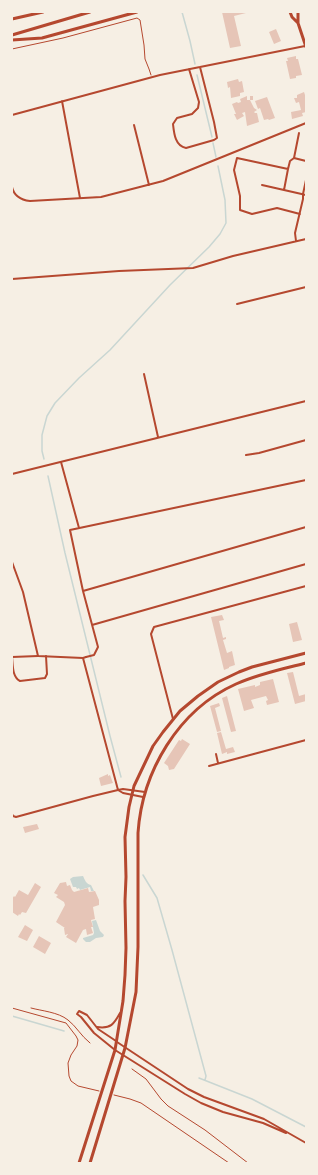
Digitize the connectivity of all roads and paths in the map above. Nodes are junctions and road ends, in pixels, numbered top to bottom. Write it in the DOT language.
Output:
graph roads {
  1 [pos="43,12"];
  2 [pos="90,12"];
  3 [pos="137,12"];
  4 [pos="290,12"];
  5 [pos="298,12"];
  6 [pos="12,19"];
  7 [pos="298,23"];
  8 [pos="306,32"];
  9 [pos="302,34"];
  10 [pos="12,35"];
  11 [pos="12,40"];
  12 [pos="306,47"];
  13 [pos="12,49"];
  14 [pos="200,67"];
  15 [pos="189,69"];
  16 [pos="151,78"];
  17 [pos="62,101"];
  18 [pos="12,115"];
  19 [pos="306,123"];
  20 [pos="134,125"];
  21 [pos="299,133"];
  22 [pos="294,158"];
  23 [pos="306,161"];
  24 [pos="288,169"];
  25 [pos="306,180"];
  26 [pos="149,185"];
  27 [pos="262,185"];
  28 [pos="12,186"];
  29 [pos="284,190"];
  30 [pos="13,191"];
  31 [pos="304,195"];
  32 [pos="80,198"];
  33 [pos="300,214"];
  34 [pos="306,240"];
  35 [pos="296,242"];
  36 [pos="12,279"];
  37 [pos="306,287"];
  38 [pos="237,304"];
  39 [pos="144,374"];
  40 [pos="306,401"];
  41 [pos="158,437"];
  42 [pos="306,440"];
  43 [pos="246,455"];
  44 [pos="61,461"];
  45 [pos="12,474"];
  46 [pos="306,480"];
  47 [pos="306,527"];
  48 [pos="79,528"];
  49 [pos="12,562"];
  50 [pos="306,564"];
  51 [pos="306,586"];
  52 [pos="83,591"];
  53 [pos="91,625"];
  54 [pos="306,653"];
  55 [pos="38,656"];
  56 [pos="46,656"];
  57 [pos="12,657"];
  58 [pos="83,658"];
  59 [pos="306,663"];
  60 [pos="173,719"];
  61 [pos="306,740"];
  62 [pos="216,754"];
  63 [pos="218,763"];
  64 [pos="209,766"];
  65 [pos="118,790"];
  66 [pos="133,790"];
  67 [pos="144,792"];
  68 [pos="132,795"];
  69 [pos="143,797"];
  70 [pos="13,815"];
  71 [pos="12,1008"];
  72 [pos="31,1008"];
  73 [pos="122,1010"];
  74 [pos="96,1026"];
  75 [pos="117,1042"];
  76 [pos="90,1043"];
  77 [pos="125,1048"];
  78 [pos="115,1050"];
  79 [pos="123,1055"];
  80 [pos="132,1070"];
  81 [pos="101,1092"];
  82 [pos="108,1094"];
  83 [pos="291,1134"];
  84 [pos="306,1143"];
  85 [pos="79,1163"];
  86 [pos="90,1163"];
  87 [pos="229,1163"];
  88 [pos="248,1163"];
  1 -- 6 [label="main road"];
  2 -- 10 [label="main road"];
  3 -- 11 [label="main road"];
  4 -- 7 [label="main road"];
  5 -- 7 [label="main road"];
  7 -- 9 [label="main road"];
  8 -- 9 [label="street"];
  9 -- 12 [label="main road"];
  12 -- 14 [label="street"];
  13 -- 16 [label="path"];
  14 -- 15 [label="street"];
  14 -- 15 [label="street"];
  15 -- 16 [label="street"];
  16 -- 17 [label="street"];
  17 -- 18 [label="street"];
  17 -- 32 [label="street"];
  19 -- 26 [label="street"];
  20 -- 26 [label="street"];
  21 -- 22 [label="street"];
  22 -- 23 [label="street"];
  22 -- 24 [label="street"];
  24 -- 29 [label="street"];
  24 -- 33 [label="street"];
  25 -- 31 [label="street"];
  26 -- 32 [label="street"];
  27 -- 29 [label="street"];
  28 -- 30 [label="street"];
  29 -- 31 [label="street"];
  30 -- 32 [label="street"];
  31 -- 33 [label="street"];
  33 -- 35 [label="street"];
  34 -- 35 [label="street"];
  35 -- 36 [label="street"];
  37 -- 38 [label="street"];
  39 -- 41 [label="street"];
  40 -- 41 [label="street"];
  41 -- 44 [label="street"];
  42 -- 43 [label="street"];
  44 -- 45 [label="street"];
  44 -- 48 [label="street"];
  46 -- 48 [label="street"];
  47 -- 52 [label="street"];
  48 -- 52 [label="street"];
  49 -- 55 [label="street"];
  50 -- 53 [label="street"];
  51 -- 60 [label="street"];
  52 -- 53 [label="street"];
  53 -- 58 [label="street"];
  54 -- 60 [label="main road"];
  55 -- 56 [label="street"];
  55 -- 57 [label="street"];
  56 -- 57 [label="street"];
  56 -- 58 [label="street"];
  58 -- 65 [label="street"];
  59 -- 67 [label="main road"];
  60 -- 66 [label="main road"];
  61 -- 63 [label="street"];
  62 -- 63 [label="street"];
  63 -- 64 [label="street"];
  65 -- 66 [label="street"];
  65 -- 68 [label="street"];
  65 -- 70 [label="street"];
  66 -- 67 [label="street"];
  66 -- 68 [label="main road"];
  67 -- 69 [label="main road"];
  68 -- 69 [label="street"];
  68 -- 73 [label="main road"];
  69 -- 77 [label="main road"];
  71 -- 81 [label="path"];
  72 -- 76 [label="lane"];
  73 -- 74 [label="street"];
  73 -- 75 [label="main road"];
  74 -- 75 [label="street"];
  74 -- 78 [label="street"];
  75 -- 77 [label="street"];
  75 -- 78 [label="main road"];
  77 -- 79 [label="main road"];
  77 -- 83 [label="street"];
  78 -- 79 [label="street"];
  78 -- 85 [label="main road"];
  79 -- 83 [label="street"];
  79 -- 86 [label="main road"];
  80 -- 88 [label="lane"];
  82 -- 87 [label="path"];
  83 -- 84 [label="street"];
}
